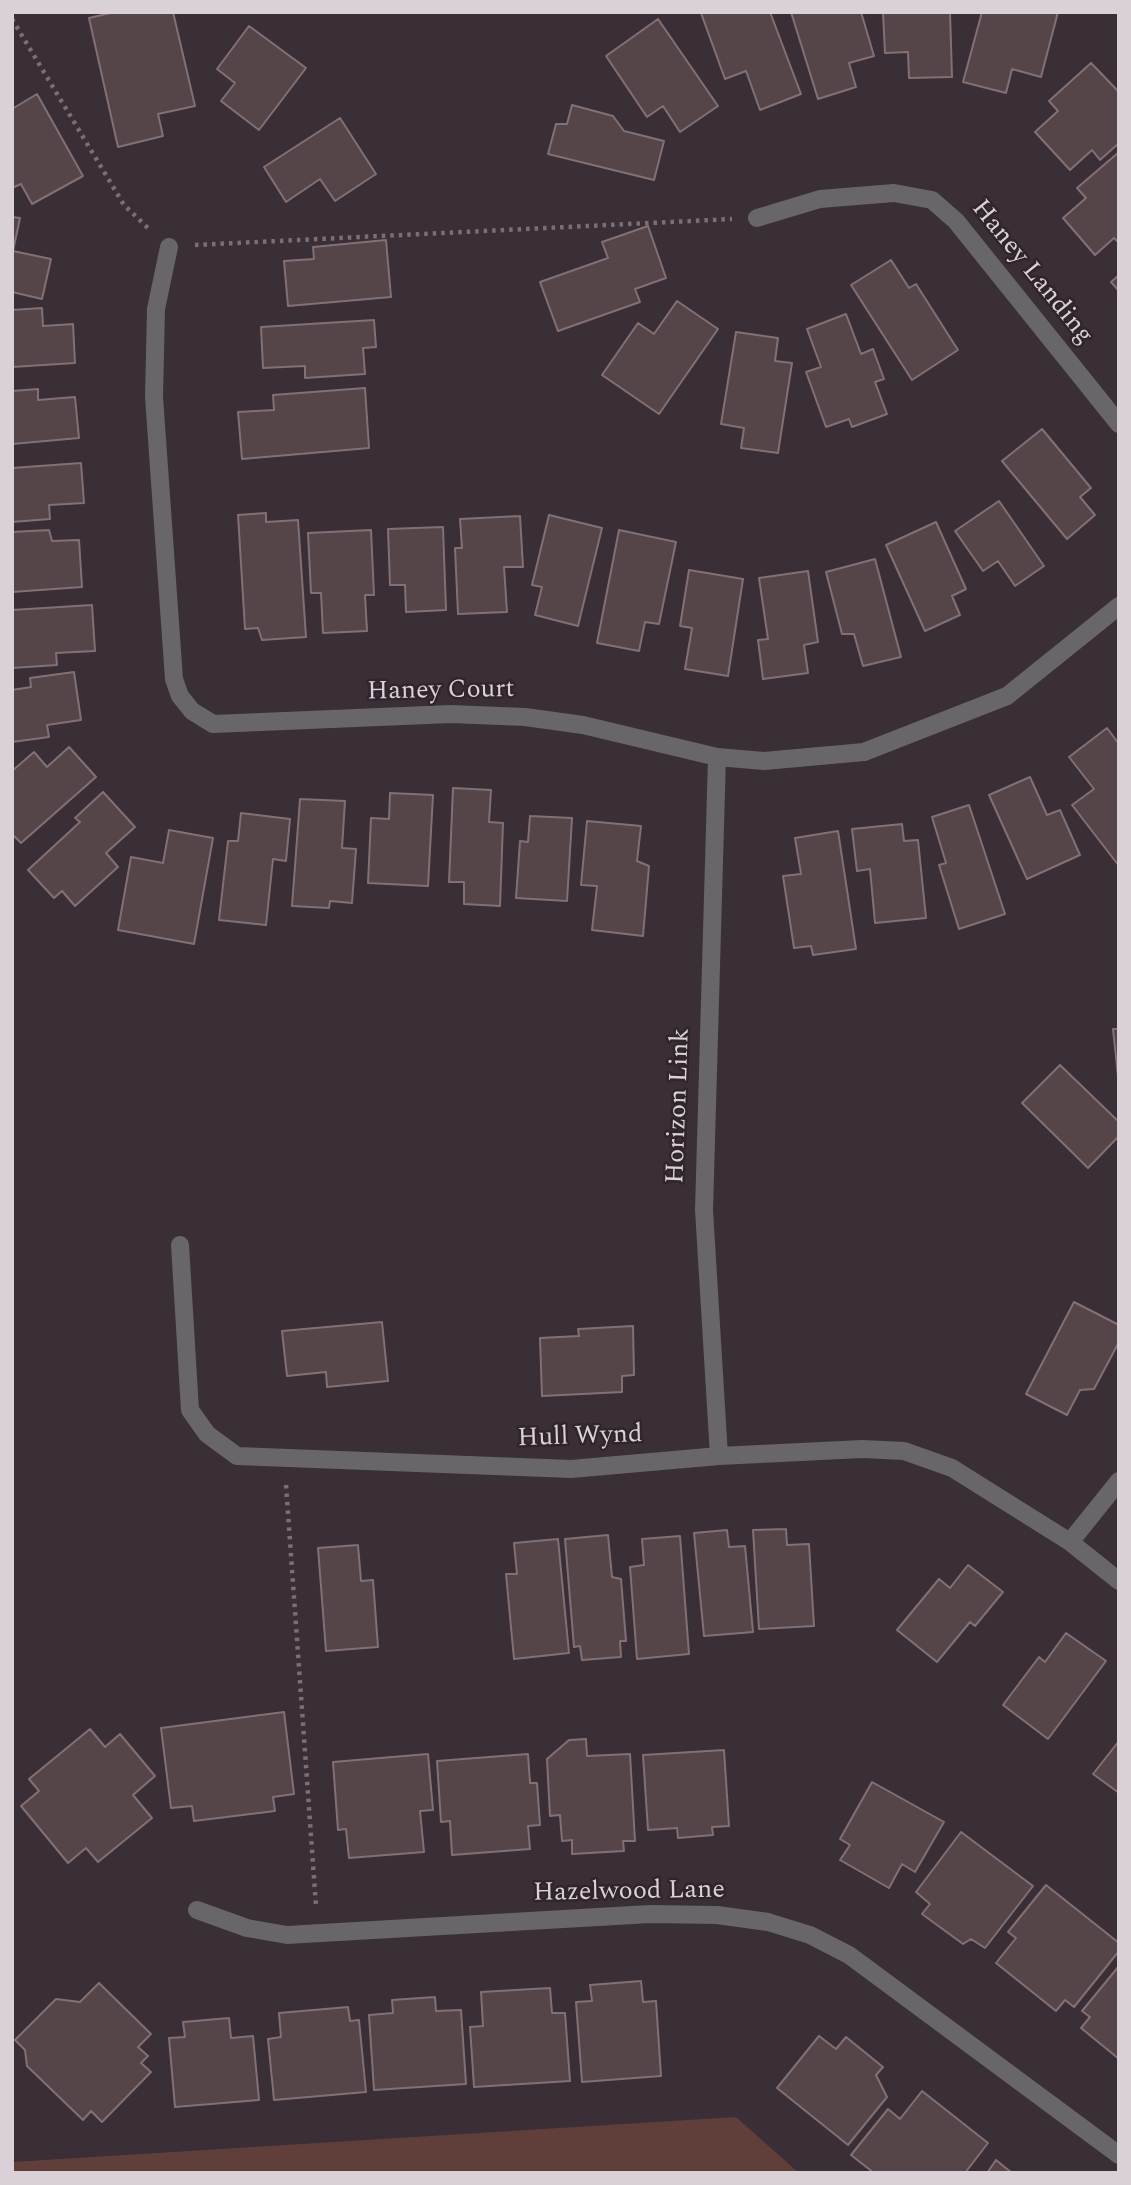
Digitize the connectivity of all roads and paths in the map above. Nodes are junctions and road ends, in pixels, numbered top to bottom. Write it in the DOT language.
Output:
graph roads {
  1 [pos="12,19"];
  2 [pos="757,218"];
  3 [pos="169,247"];
  4 [pos="1119,424"];
  5 [pos="1119,606"];
  6 [pos="718,757"];
  7 [pos="180,1245"];
  8 [pos="719,1456"];
  9 [pos="285,1460"];
  10 [pos="1119,1481"];
  11 [pos="1070,1542"];
  12 [pos="1119,1581"];
  13 [pos="197,1910"];
  14 [pos="317,1934"];
  15 [pos="1119,2155"];
  1 -- 3 [label="path"];
  2 -- 3 [label="path"];
  2 -- 4 [label="street, Haney Landing"];
  3 -- 6 [label="street, Haney Court"];
  5 -- 6 [label="street, Haney Court"];
  6 -- 8 [label="street, Horizon Link"];
  7 -- 9 [label="street, Hull Wynd"];
  8 -- 9 [label="street, Hull Wynd"];
  8 -- 11 [label="street, Hull Wynd"];
  9 -- 14 [label="path"];
  10 -- 11 [label="street"];
  11 -- 12 [label="street, Hull Wynd"];
  13 -- 14 [label="street, Hazelwood Lane"];
  14 -- 15 [label="street, Hazelwood Lane"];
}
